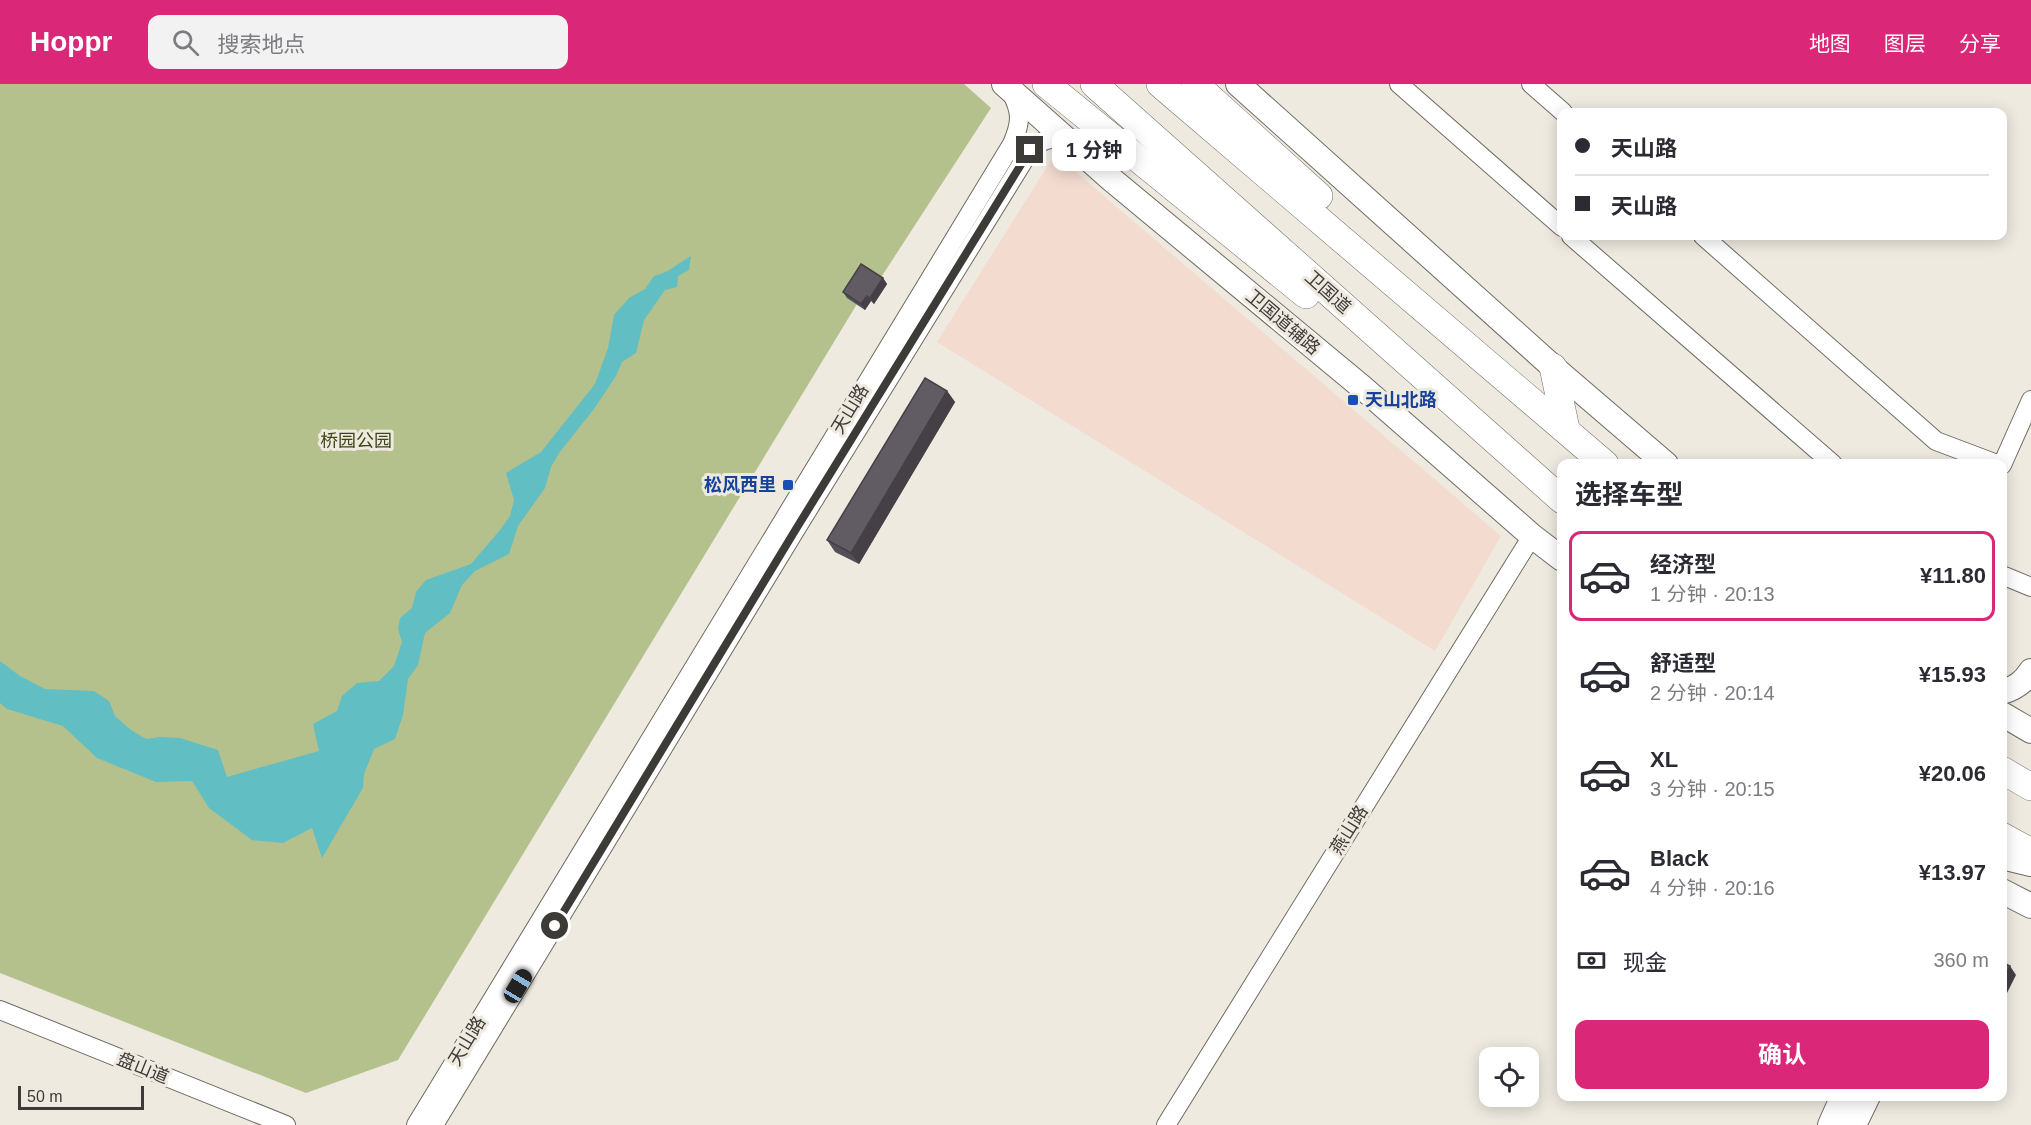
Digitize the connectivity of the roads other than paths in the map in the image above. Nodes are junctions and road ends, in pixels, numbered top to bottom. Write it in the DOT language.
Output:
graph roads {
  1 [pos="1046,84"];
  2 [pos="1094,84"];
  3 [pos="1160,84"];
  4 [pos="1195,84"];
  5 [pos="1238,84"];
  6 [pos="1399,84"];
  7 [pos="1531,84"];
  8 [pos="1007,87"];
  9 [pos="1558,108"];
  10 [pos="1072,144"];
  11 [pos="1557,223"];
  12 [pos="1576,240"];
  13 [pos="1708,240"];
  14 [pos="1553,367"];
  15 [pos="2031,400"];
  16 [pos="1566,429"];
  17 [pos="1599,459"];
  18 [pos="1660,459"];
  19 [pos="1827,459"];
  20 [pos="1984,459"];
  21 [pos="2005,459"];
  22 [pos="1524,466"];
  23 [pos="1557,496"];
  24 [pos="1532,536"];
  25 [pos="1557,555"];
  26 [pos="2007,577"];
  27 [pos="2031,587"];
  28 [pos="2031,671"];
  29 [pos="2007,690"];
  30 [pos="2007,717"];
  31 [pos="2031,731"];
  32 [pos="2007,773"];
  33 [pos="2031,787"];
  34 [pos="2007,844"];
  35 [pos="2017,859"];
  36 [pos="2007,894"];
  37 [pos="2031,906"];
  38 [pos="0,1010"];
  39 [pos="0,1022"];
  40 [pos="1841,1101"];
  41 [pos="1866,1101"];
  42 [pos="259,1125"];
  43 [pos="286,1125"];
  44 [pos="416,1125"];
  45 [pos="434,1125"];
  46 [pos="1166,1125"];
  47 [pos="1830,1125"];
  48 [pos="1854,1125"];
  1 -- 22 [label="highway"];
  2 -- 22 [label="highway, 卫国道"];
  3 -- 16 [label="highway"];
  4 -- 16 [label="highway"];
  5 -- 14 [label="main road"];
  6 -- 11 [label="street"];
  7 -- 9 [label="street"];
  8 -- 10 [label="main road, 卫国道辅路"];
  8 -- 44 [label="street, 天山路"];
  10 -- 24 [label="main road, 卫国道辅路"];
  10 -- 45 [label="street, 天山路"];
  12 -- 19 [label="street"];
  13 -- 20 [label="street"];
  14 -- 16 [label="highway"];
  14 -- 18 [label="main road"];
  15 -- 21 [label="street"];
  16 -- 17 [label="highway"];
  22 -- 23 [label="highway, 卫国道"];
  24 -- 25 [label="main road, 卫国道辅路"];
  24 -- 46 [label="street, 燕山路"];
  26 -- 27 [label="street"];
  28 -- 29 [label="main road"];
  30 -- 31 [label="main road"];
  32 -- 33 [label="highway"];
  34 -- 35 [label="highway"];
  36 -- 37 [label="main road"];
  38 -- 43 [label="street, 盘山道"];
  39 -- 42 [label="street, 盘山道"];
  40 -- 47 [label="main road"];
  41 -- 48 [label="main road"];
}
